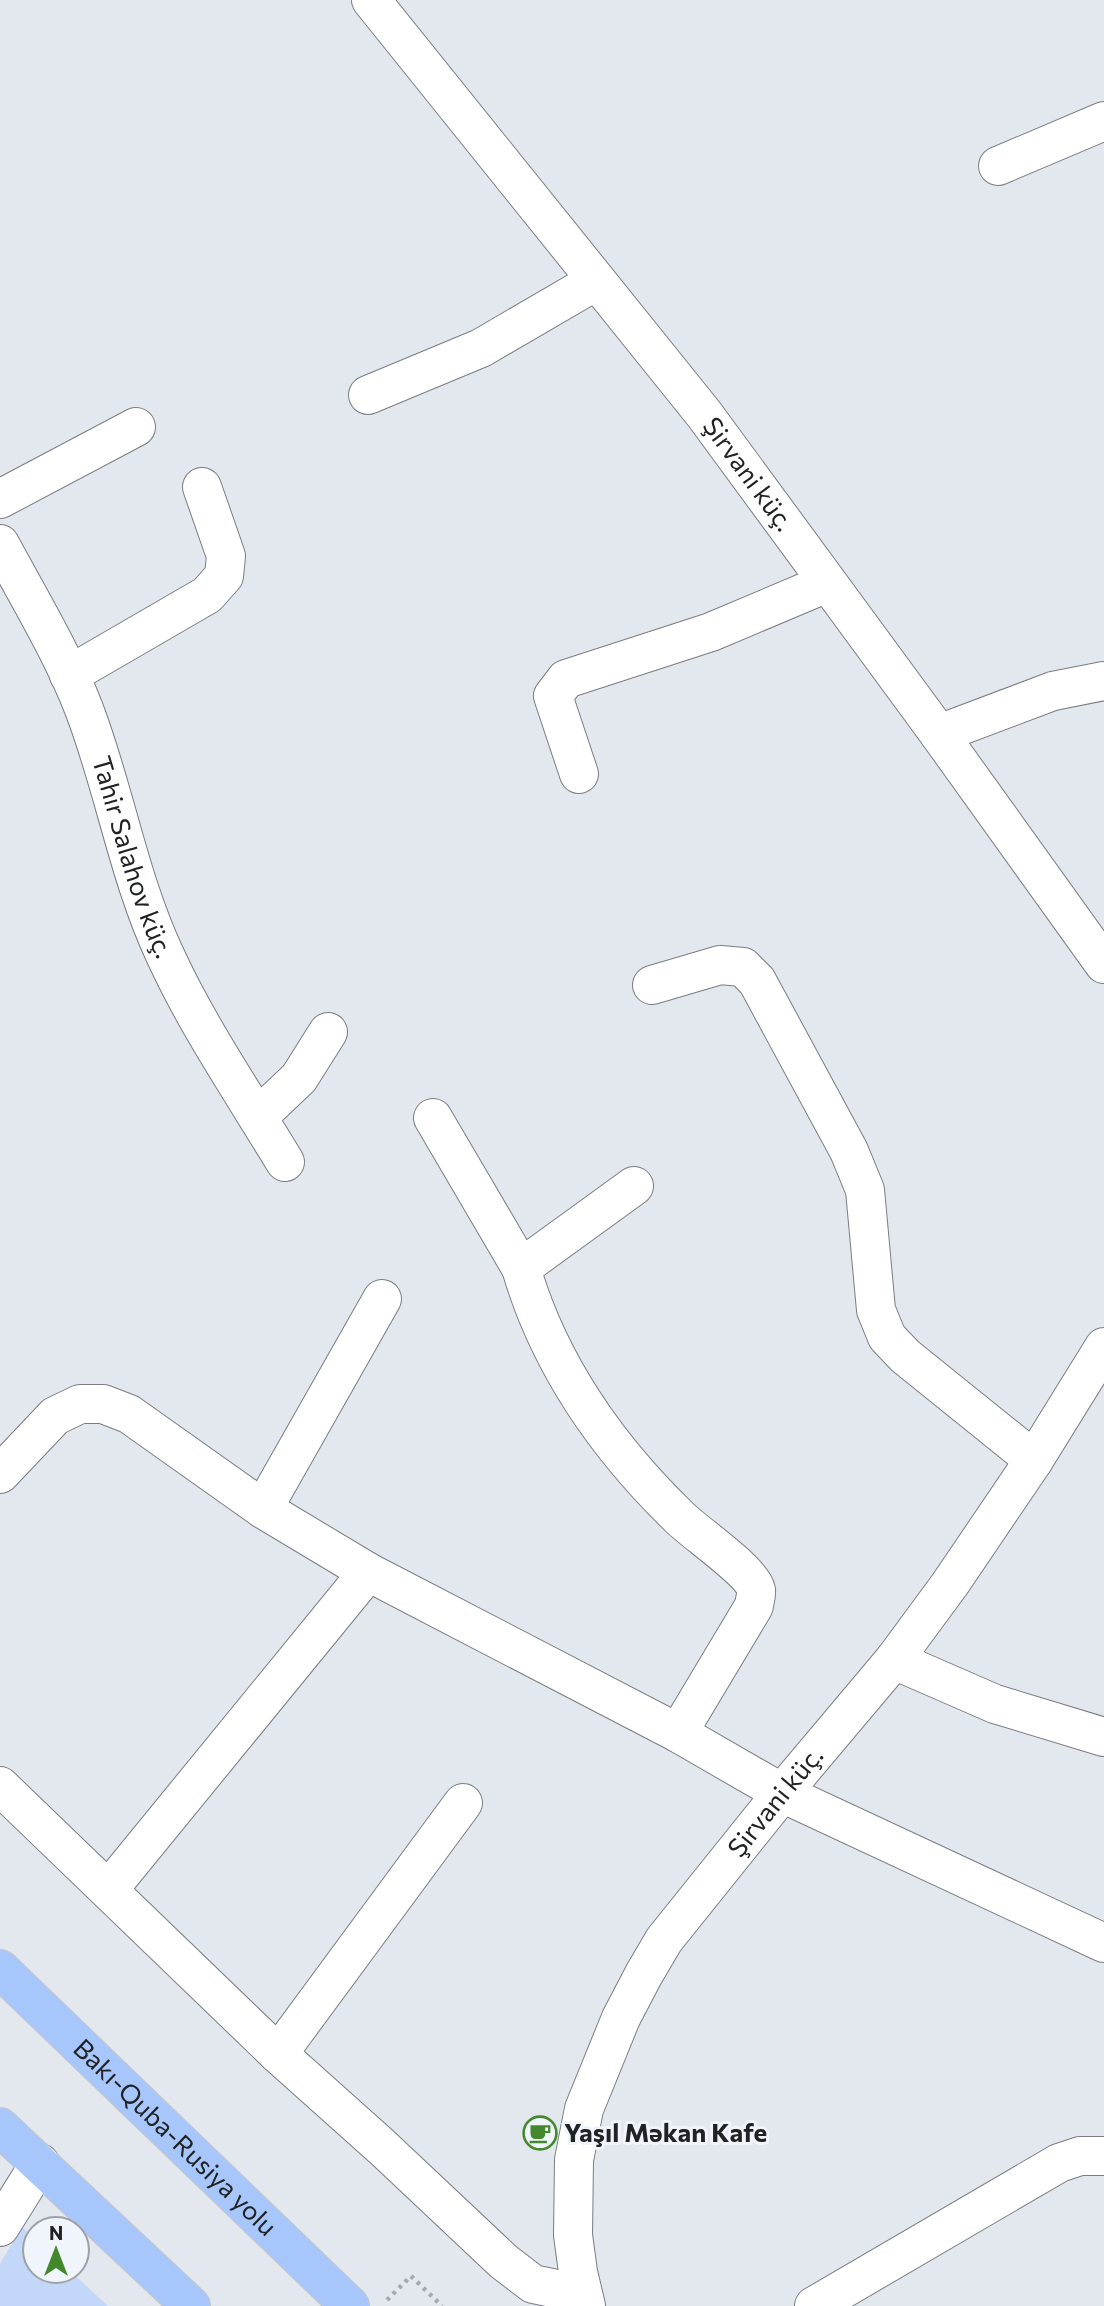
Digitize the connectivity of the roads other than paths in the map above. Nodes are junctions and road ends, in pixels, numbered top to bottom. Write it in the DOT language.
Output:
graph roads {
  1 [pos="371,0"];
  2 [pos="1104,121"];
  3 [pos="998,166"];
  4 [pos="596,281"];
  5 [pos="368,395"];
  6 [pos="136,427"];
  7 [pos="202,487"];
  8 [pos="0,499"];
  9 [pos="0,544"];
  10 [pos="827,583"];
  11 [pos="69,675"];
  12 [pos="1104,681"];
  13 [pos="939,734"];
  14 [pos="579,774"];
  15 [pos="1104,964"];
  16 [pos="652,985"];
  17 [pos="328,1032"];
  18 [pos="258,1117"];
  19 [pos="433,1118"];
  20 [pos="285,1161"];
  21 [pos="634,1186"];
  22 [pos="521,1268"];
  23 [pos="382,1299"];
  24 [pos="1104,1347"];
  25 [pos="1034,1460"];
  26 [pos="0,1474"];
  27 [pos="264,1509"];
  28 [pos="368,1572"];
  29 [pos="894,1660"];
  30 [pos="678,1733"];
  31 [pos="1104,1737"];
  32 [pos="0,1786"];
  33 [pos="782,1793"];
  34 [pos="463,1803"];
  35 [pos="108,1889"];
  36 [pos="1104,1943"];
  37 [pos="0,1969"];
  38 [pos="278,2054"];
  39 [pos="0,2127"];
  40 [pos="1104,2156"];
  41 [pos="40,2163"];
  42 [pos="0,2227"];
  43 [pos="584,2300"];
  44 [pos="191,2306"];
  45 [pos="350,2306"];
  46 [pos="814,2306"];
  1 -- 4 [label="street, Şirvani küç."];
  2 -- 3 [label="street"];
  4 -- 5 [label="street"];
  4 -- 10 [label="street, Şirvani küç."];
  6 -- 8 [label="street"];
  7 -- 11 [label="street"];
  9 -- 11 [label="street, Tahir Salahov küç."];
  10 -- 13 [label="street, Şirvani küç."];
  10 -- 14 [label="street"];
  11 -- 18 [label="street, Tahir Salahov küç."];
  12 -- 13 [label="street"];
  13 -- 15 [label="street, Şirvani küç."];
  16 -- 25 [label="street"];
  17 -- 18 [label="street"];
  18 -- 20 [label="street, Tahir Salahov küç."];
  19 -- 22 [label="street"];
  21 -- 22 [label="street"];
  22 -- 30 [label="street"];
  23 -- 27 [label="street"];
  24 -- 25 [label="street, Şirvani küç."];
  25 -- 29 [label="street, Şirvani küç."];
  26 -- 27 [label="street"];
  27 -- 28 [label="street"];
  28 -- 30 [label="street"];
  28 -- 35 [label="street"];
  29 -- 31 [label="street"];
  29 -- 33 [label="street, Şirvani küç."];
  30 -- 33 [label="street"];
  32 -- 35 [label="street"];
  33 -- 36 [label="street"];
  33 -- 43 [label="street, Şirvani küç."];
  34 -- 38 [label="street"];
  35 -- 38 [label="street"];
  37 -- 45 [label="highway, Bakı-Quba-Rusiya yolu"];
  38 -- 43 [label="street"];
  39 -- 41 [label="highway"];
  40 -- 46 [label="street"];
  41 -- 42 [label="street"];
  41 -- 44 [label="highway"];
}
